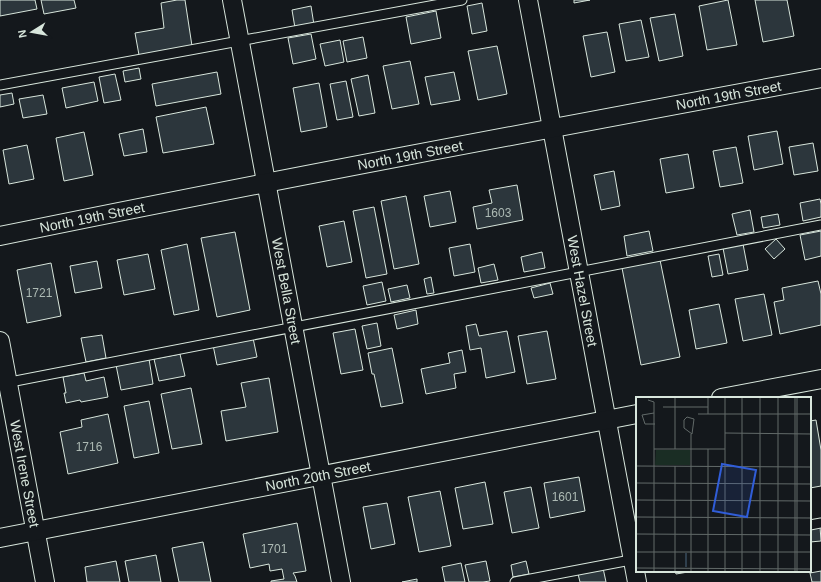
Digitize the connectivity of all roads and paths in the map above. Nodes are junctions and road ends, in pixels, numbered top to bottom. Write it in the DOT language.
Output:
graph roads {
  1 [pos="232,0"];
  2 [pos="462,0"];
  3 [pos="528,0"];
  4 [pos="240,42"];
  5 [pos="821,78"];
  6 [pos="0,86"];
  7 [pos="552,128"];
  8 [pos="266,183"];
  9 [pos="821,225"];
  10 [pos="0,236"];
  11 [pos="578,272"];
  12 [pos="293,327"];
  13 [pos="0,341"];
  14 [pos="821,379"];
  15 [pos="4,383"];
  16 [pos="726,397"];
  17 [pos="636,414"];
  18 [pos="606,420"];
  19 [pos="321,476"];
  20 [pos="821,523"];
  21 [pos="811,525"];
  22 [pos="36,532"];
  23 [pos="0,538"];
  24 [pos="635,559"];
  25 [pos="636,570"];
  26 [pos="636,572"];
  27 [pos="45,582"];
  28 [pos="341,582"];
  29 [pos="515,582"];
  30 [pos="637,582"];
  1 -- 4 [label="street, West Bella Street"];
  2 -- 4 [label="lane"];
  3 -- 7 [label="street, West Hazel Street"];
  4 -- 6 [label="lane"];
  4 -- 8 [label="street, West Bella Street"];
  5 -- 7 [label="street, North 19th Street"];
  7 -- 8 [label="street, North 19th Street"];
  7 -- 11 [label="street, West Hazel Street"];
  8 -- 10 [label="street, North 19th Street"];
  8 -- 12 [label="street, West Bella Street"];
  9 -- 11 [label="lane"];
  11 -- 12 [label="lane"];
  11 -- 18 [label="street, West Hazel Street"];
  12 -- 15 [label="lane"];
  12 -- 19 [label="street, West Bella Street"];
  13 -- 15 [label="street, West Irene Street"];
  14 -- 16 [label="street"];
  15 -- 22 [label="street, West Irene Street"];
  17 -- 18 [label="street, North 20th Street"];
  18 -- 19 [label="street, North 20th Street"];
  18 -- 24 [label="street, West Hazel Street"];
  19 -- 22 [label="street, North 20th Street"];
  19 -- 28 [label="street, West Bella Street"];
  20 -- 21 [label="lane"];
  22 -- 23 [label="street, North 20th Street"];
  22 -- 27 [label="street, West Irene Street"];
  24 -- 25 [label="street, West Hazel Street"];
  24 -- 29 [label="lane"];
  26 -- 30 [label="street, West Hazel Street"];
}
